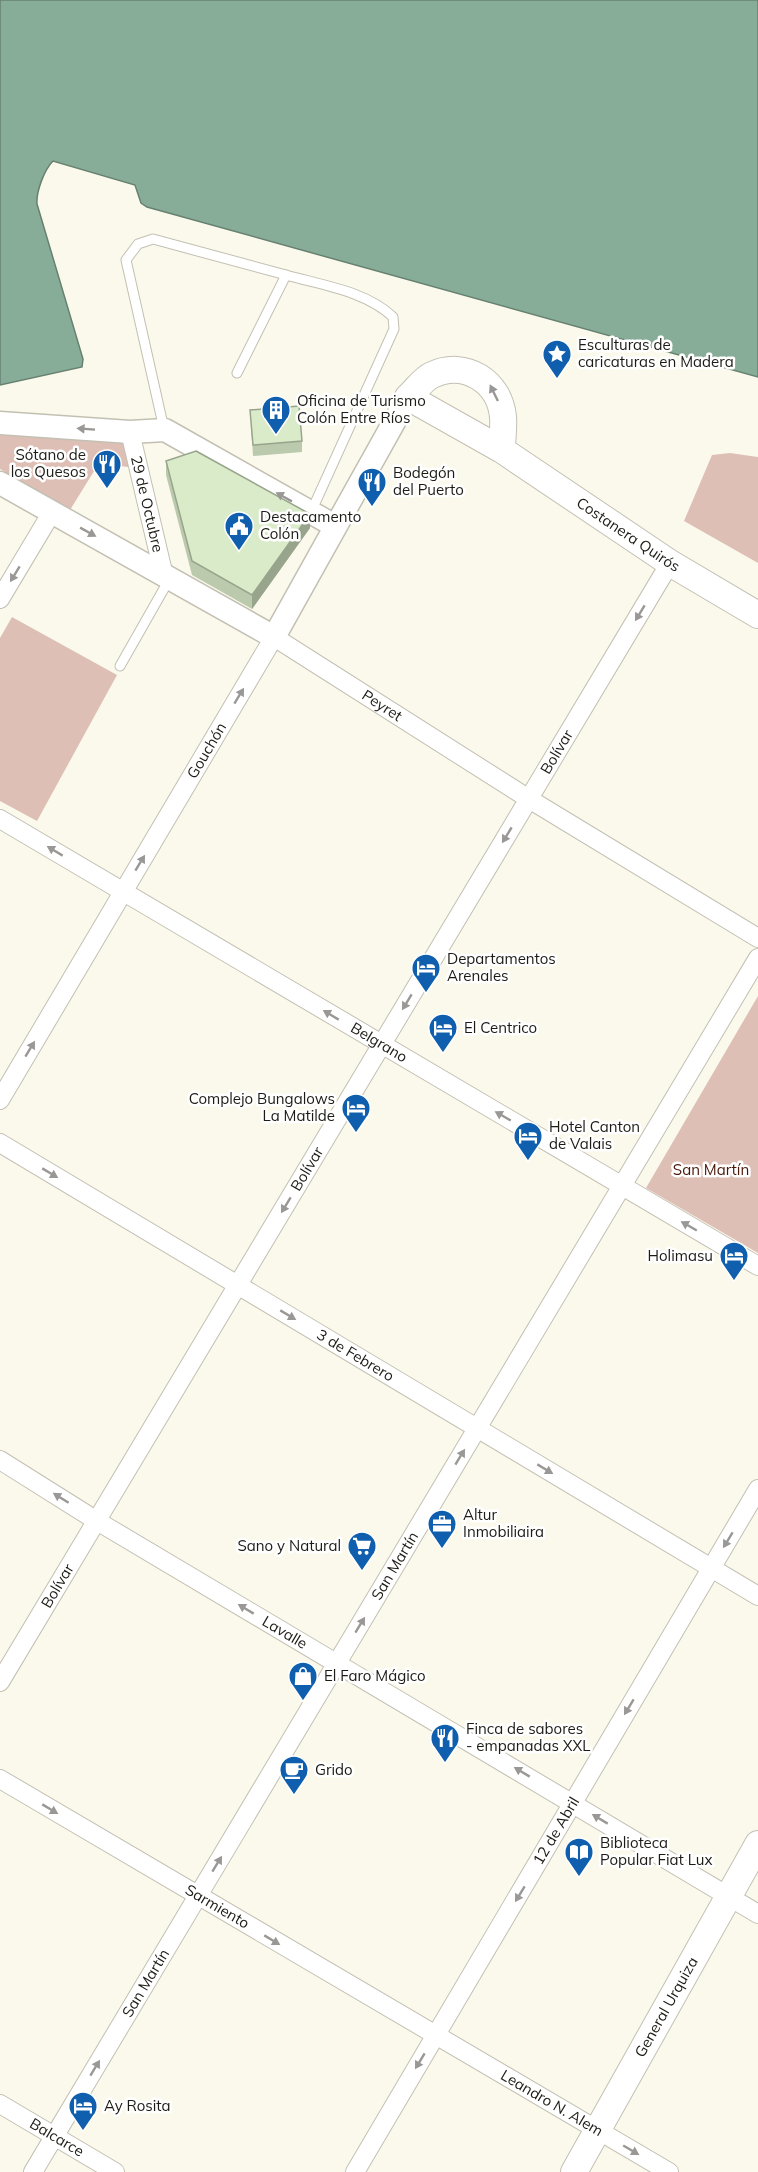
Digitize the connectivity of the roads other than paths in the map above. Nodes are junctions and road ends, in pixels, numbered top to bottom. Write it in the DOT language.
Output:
graph roads {
  1 [pos="286,275"];
  2 [pos="237,373"];
  3 [pos="408,397"];
  4 [pos="0,423"];
  5 [pos="165,430"];
  6 [pos="130,432"];
  7 [pos="502,450"];
  8 [pos="0,483"];
  9 [pos="52,512"];
  10 [pos="311,512"];
  11 [pos="335,526"];
  12 [pos="670,563"];
  13 [pos="167,577"];
  14 [pos="0,599"];
  15 [pos="758,615"];
  16 [pos="274,637"];
  17 [pos="120,666"];
  18 [pos="529,799"];
  19 [pos="0,819"];
  20 [pos="123,892"];
  21 [pos="758,938"];
  22 [pos="758,958"];
  23 [pos="382,1045"];
  24 [pos="0,1100"];
  25 [pos="0,1143"];
  26 [pos="622,1186"];
  27 [pos="758,1266"];
  28 [pos="238,1285"];
  29 [pos="477,1428"];
  30 [pos="0,1460"];
  31 [pos="758,1489"];
  32 [pos="97,1521"];
  33 [pos="711,1569"];
  34 [pos="758,1596"];
  35 [pos="337,1663"];
  36 [pos="0,1682"];
  37 [pos="0,1779"];
  38 [pos="573,1802"];
  39 [pos="758,1844"];
  40 [pos="727,1895"];
  41 [pos="198,1896"];
  42 [pos="758,1914"];
  43 [pos="435,2036"];
  44 [pos="0,2104"];
  45 [pos="598,2131"];
  46 [pos="54,2136"];
  47 [pos="33,2172"];
  48 [pos="115,2172"];
  49 [pos="355,2172"];
  50 [pos="574,2172"];
  51 [pos="669,2172"];
  1 -- 2 [label="lane"];
  1 -- 5 [label="lane"];
  1 -- 10 [label="lane"];
  3 -- 7 [label="main road, Costanera Quirós"];
  7 -- 3 [label="main road, one-way"];
  3 -- 11 [label="street, Gouchón"];
  6 -- 4 [label="street, one-way"];
  5 -- 6 [label="street"];
  10 -- 5 [label="street, one-way"];
  6 -- 13 [label="street, 29 de Octubre"];
  7 -- 12 [label="main road, Costanera Quirós"];
  8 -- 9 [label="street, Peyret"];
  9 -- 13 [label="street, Peyret, one-way"];
  9 -- 14 [label="street, one-way"];
  10 -- 11 [label="street"];
  11 -- 16 [label="street, Gouchón"];
  12 -- 15 [label="main road, Costanera Quirós"];
  12 -- 18 [label="street, Bolívar, one-way"];
  13 -- 16 [label="street, Peyret"];
  13 -- 17 [label="lane"];
  16 -- 18 [label="street, Peyret"];
  20 -- 16 [label="street, Gouchón, one-way"];
  18 -- 21 [label="street, Peyret"];
  18 -- 23 [label="street, Bolívar, one-way"];
  20 -- 19 [label="street, Belgrano, one-way"];
  23 -- 20 [label="street, Belgrano, one-way"];
  24 -- 20 [label="street, Gouchón, one-way"];
  22 -- 26 [label="street, San Martín"];
  26 -- 23 [label="street, Belgrano, one-way"];
  23 -- 28 [label="street, Bolívar, one-way"];
  25 -- 28 [label="street, 3 de Febrero, one-way"];
  27 -- 26 [label="street, Belgrano, one-way"];
  26 -- 29 [label="street, San Martín"];
  28 -- 29 [label="street, 3 de Febrero, one-way"];
  28 -- 32 [label="street, Bolívar"];
  29 -- 33 [label="street, 3 de Febrero, one-way"];
  35 -- 29 [label="street, San Martín, one-way"];
  32 -- 30 [label="street, Lavalle, one-way"];
  31 -- 33 [label="street, 12 de Abril, one-way"];
  35 -- 32 [label="street, Lavalle, one-way"];
  32 -- 36 [label="street, Bolívar"];
  33 -- 34 [label="street, 3 de Febrero"];
  33 -- 38 [label="street, 12 de Abril, one-way"];
  38 -- 35 [label="street, Lavalle, one-way"];
  41 -- 35 [label="street, San Martín, one-way"];
  37 -- 41 [label="street, Sarmiento, one-way"];
  40 -- 38 [label="street, Lavalle, one-way"];
  38 -- 43 [label="street, 12 de Abril, one-way"];
  39 -- 40 [label="main road, General Urquiza"];
  40 -- 42 [label="street, Lavalle"];
  40 -- 45 [label="main road, General Urquiza"];
  41 -- 43 [label="street, Sarmiento, one-way"];
  46 -- 41 [label="street, San Martín, one-way"];
  43 -- 45 [label="street, Leandro N. Alem"];
  43 -- 49 [label="street, 12 de Abril, one-way"];
  44 -- 46 [label="street, Balcarce"];
  45 -- 50 [label="main road, General Urquiza"];
  45 -- 51 [label="street, Leandro N. Alem, one-way"];
  46 -- 47 [label="street, San Martín"];
  46 -- 48 [label="street, Balcarce"];
}
